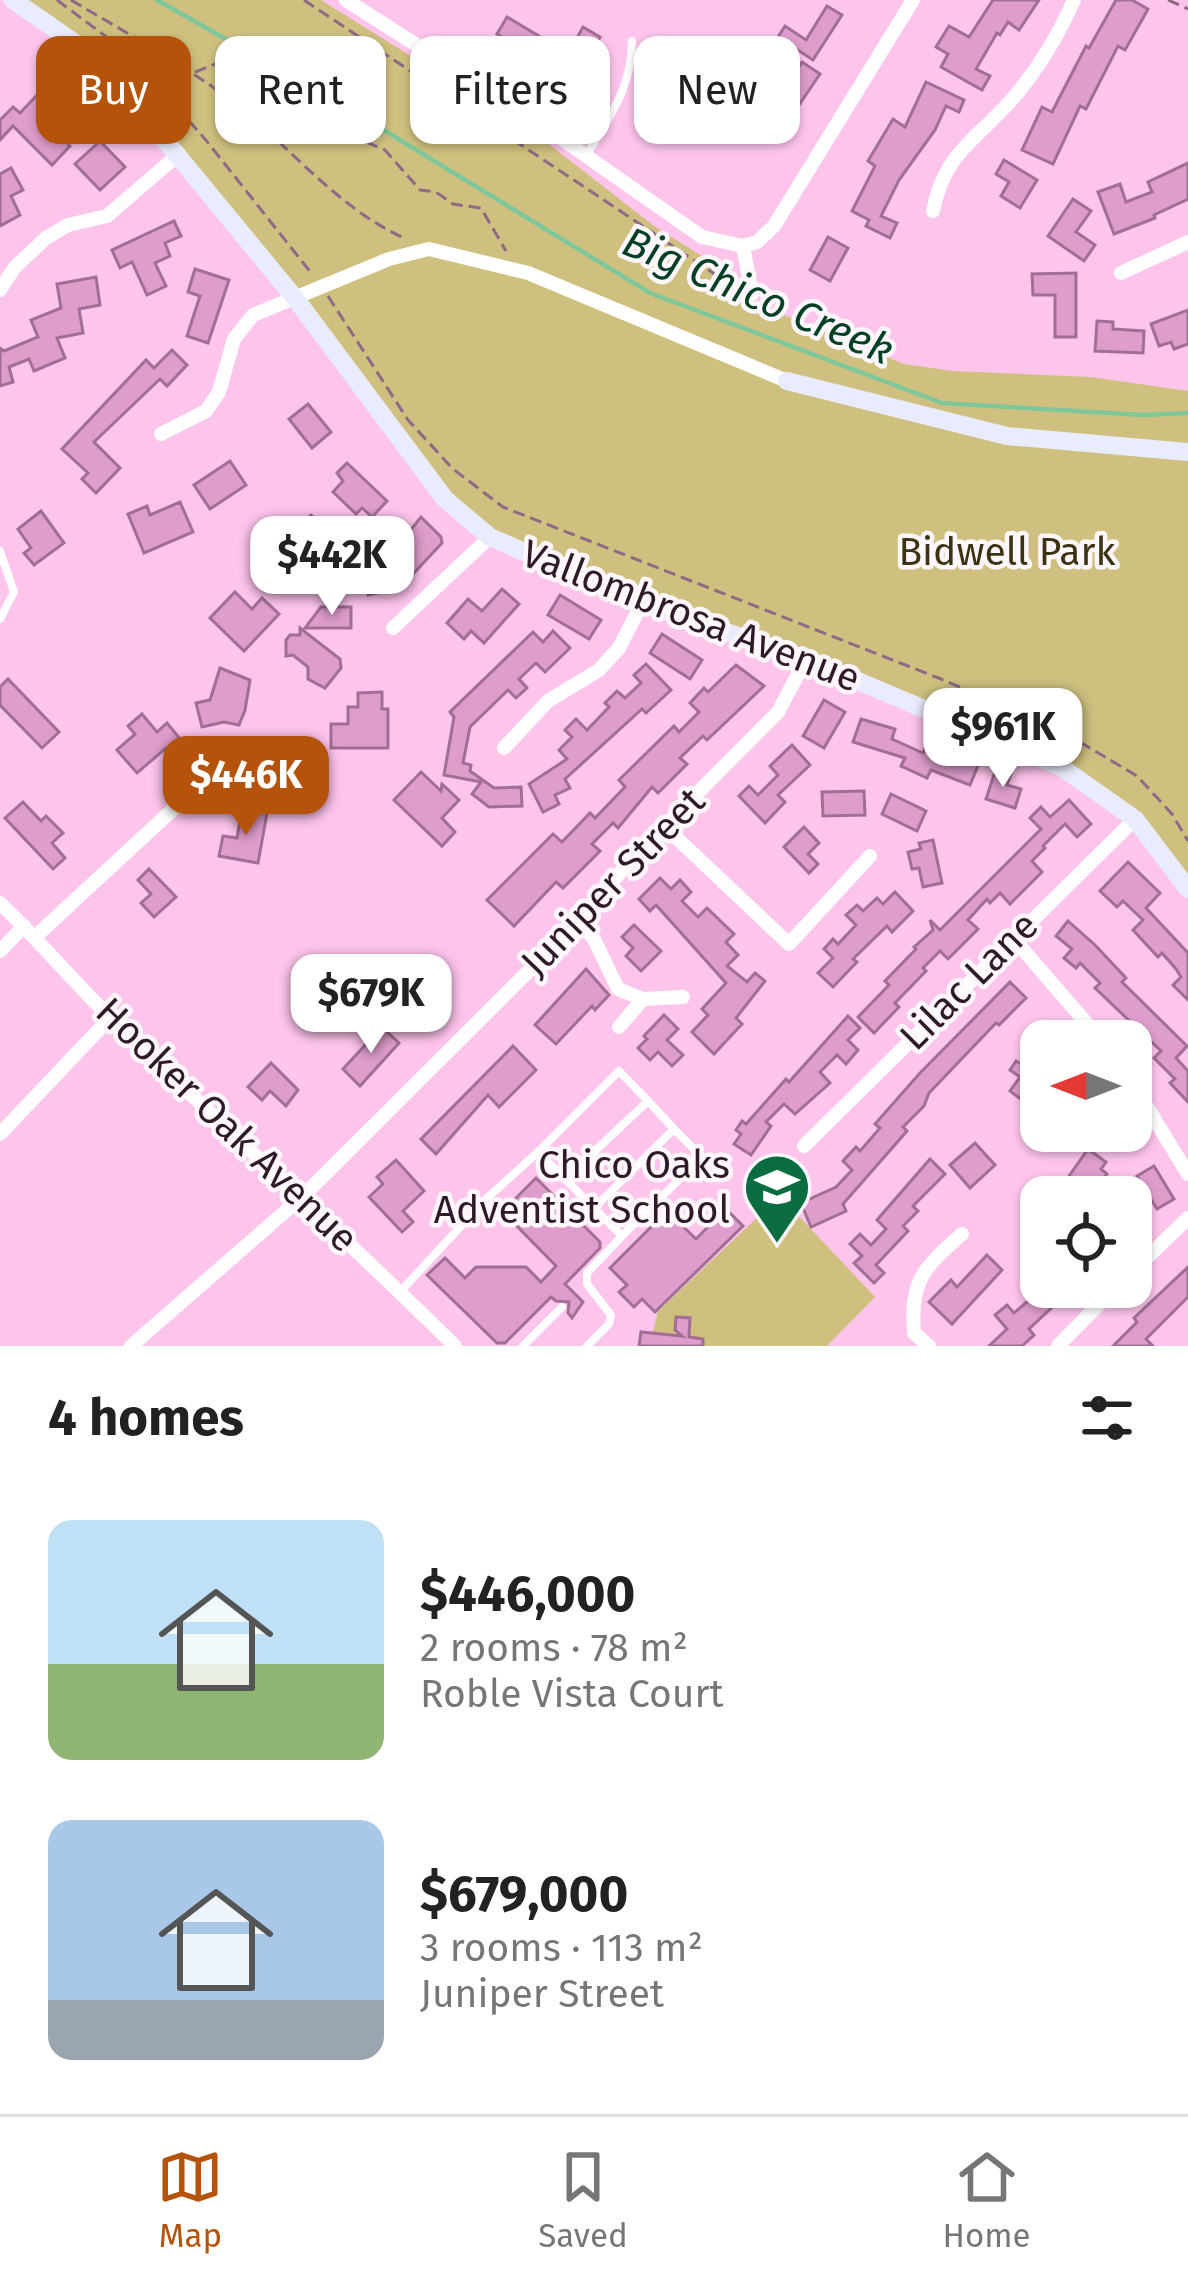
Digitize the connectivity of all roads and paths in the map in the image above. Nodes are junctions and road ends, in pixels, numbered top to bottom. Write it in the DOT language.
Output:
graph roads {
  1 [pos="13,0"];
  2 [pos="57,0"];
  3 [pos="71,0"];
  4 [pos="304,0"];
  5 [pos="346,0"];
  6 [pos="913,0"];
  7 [pos="1074,0"];
  8 [pos="1168,0"];
  9 [pos="1188,9"];
  10 [pos="632,41"];
  11 [pos="193,73"];
  12 [pos="179,154"];
  13 [pos="586,155"];
  14 [pos="933,211"];
  15 [pos="1188,242"];
  16 [pos="743,246"];
  17 [pos="429,249"];
  18 [pos="513,270"];
  19 [pos="1121,274"];
  20 [pos="324,289"];
  21 [pos="0,290"];
  22 [pos="752,293"];
  23 [pos="295,298"];
  24 [pos="787,381"];
  25 [pos="161,434"];
  26 [pos="1188,452"];
  27 [pos="490,537"];
  28 [pos="0,551"];
  29 [pos="642,603"];
  30 [pos="0,620"];
  31 [pos="393,628"];
  32 [pos="806,658"];
  33 [pos="504,748"];
  34 [pos="222,764"];
  35 [pos="1136,819"];
  36 [pos="665,827"];
  37 [pos="1188,841"];
  38 [pos="870,856"];
  39 [pos="1188,890"];
  40 [pos="0,903"];
  41 [pos="579,921"];
  42 [pos="30,931"];
  43 [pos="1012,937"];
  44 [pos="0,951"];
  45 [pos="683,997"];
  46 [pos="643,999"];
  47 [pos="110,1018"];
  48 [pos="1084,1020"];
  49 [pos="619,1027"];
  50 [pos="648,1101"];
  51 [pos="1152,1115"];
  52 [pos="674,1129"];
  53 [pos="0,1134"];
  54 [pos="804,1146"];
  55 [pos="538,1152"];
  56 [pos="1188,1174"];
  57 [pos="565,1179"];
  58 [pos="303,1196"];
  59 [pos="594,1208"];
  60 [pos="1188,1218"];
  61 [pos="962,1234"];
  62 [pos="622,1236"];
  63 [pos="1152,1253"];
  64 [pos="587,1284"];
  65 [pos="400,1292"];
  66 [pos="575,1294"];
  67 [pos="562,1307"];
  68 [pos="1095,1308"];
  69 [pos="131,1346"];
  70 [pos="455,1346"];
  71 [pos="523,1346"];
  72 [pos="587,1346"];
  73 [pos="928,1346"];
  74 [pos="1058,1346"];
  1 -- 12 [label="street, Vallombrosa Avenue"];
  2 -- 20 [label="path"];
  3 -- 11 [label="path"];
  4 -- 22 [label="path"];
  5 -- 13 [label="street"];
  6 -- 16 [label="street"];
  7 -- 14 [label="street"];
  8 -- 9 [label="path"];
  10 -- 13 [label="lane"];
  11 -- 17 [label="path"];
  11 -- 18 [label="path"];
  12 -- 21 [label="street"];
  12 -- 23 [label="street, Vallombrosa Avenue"];
  13 -- 16 [label="street"];
  15 -- 19 [label="street"];
  16 -- 22 [label="street"];
  17 -- 18 [label="street"];
  17 -- 20 [label="street"];
  18 -- 24 [label="street"];
  20 -- 23 [label="street"];
  20 -- 37 [label="path"];
  23 -- 25 [label="street"];
  23 -- 27 [label="street, Vallombrosa Avenue"];
  24 -- 26 [label="street"];
  27 -- 29 [label="street, Vallombrosa Avenue"];
  27 -- 31 [label="street"];
  28 -- 30 [label="lane"];
  29 -- 32 [label="street, Vallombrosa Avenue"];
  29 -- 33 [label="street"];
  32 -- 35 [label="street, Vallombrosa Avenue"];
  32 -- 36 [label="street, Juniper Street"];
  34 -- 42 [label="street"];
  35 -- 39 [label="street, Vallombrosa Avenue"];
  35 -- 43 [label="street, Lilac Lane"];
  36 -- 38 [label="street"];
  36 -- 41 [label="street, Juniper Street"];
  40 -- 42 [label="street, Hooker Oak Avenue"];
  41 -- 46 [label="street"];
  41 -- 58 [label="street, Juniper Street"];
  42 -- 44 [label="street"];
  42 -- 47 [label="street, Hooker Oak Avenue"];
  43 -- 48 [label="street"];
  43 -- 54 [label="street, Lilac Lane"];
  45 -- 46 [label="street"];
  46 -- 49 [label="street"];
  47 -- 53 [label="street"];
  47 -- 58 [label="street, Hooker Oak Avenue"];
  50 -- 52 [label="lane"];
  50 -- 55 [label="lane"];
  50 -- 57 [label="lane"];
  51 -- 56 [label="street"];
  52 -- 59 [label="lane"];
  52 -- 62 [label="lane"];
  55 -- 57 [label="lane"];
  55 -- 65 [label="lane"];
  57 -- 59 [label="lane"];
  58 -- 65 [label="street, Hooker Oak Avenue"];
  58 -- 69 [label="street, Juniper Street"];
  59 -- 62 [label="lane"];
  60 -- 63 [label="street"];
  61 -- 73 [label="street"];
  62 -- 64 [label="lane"];
  64 -- 66 [label="lane"];
  64 -- 72 [label="lane"];
  65 -- 70 [label="street, Hooker Oak Avenue"];
  67 -- 71 [label="lane"];
  68 -- 74 [label="street"];
}
